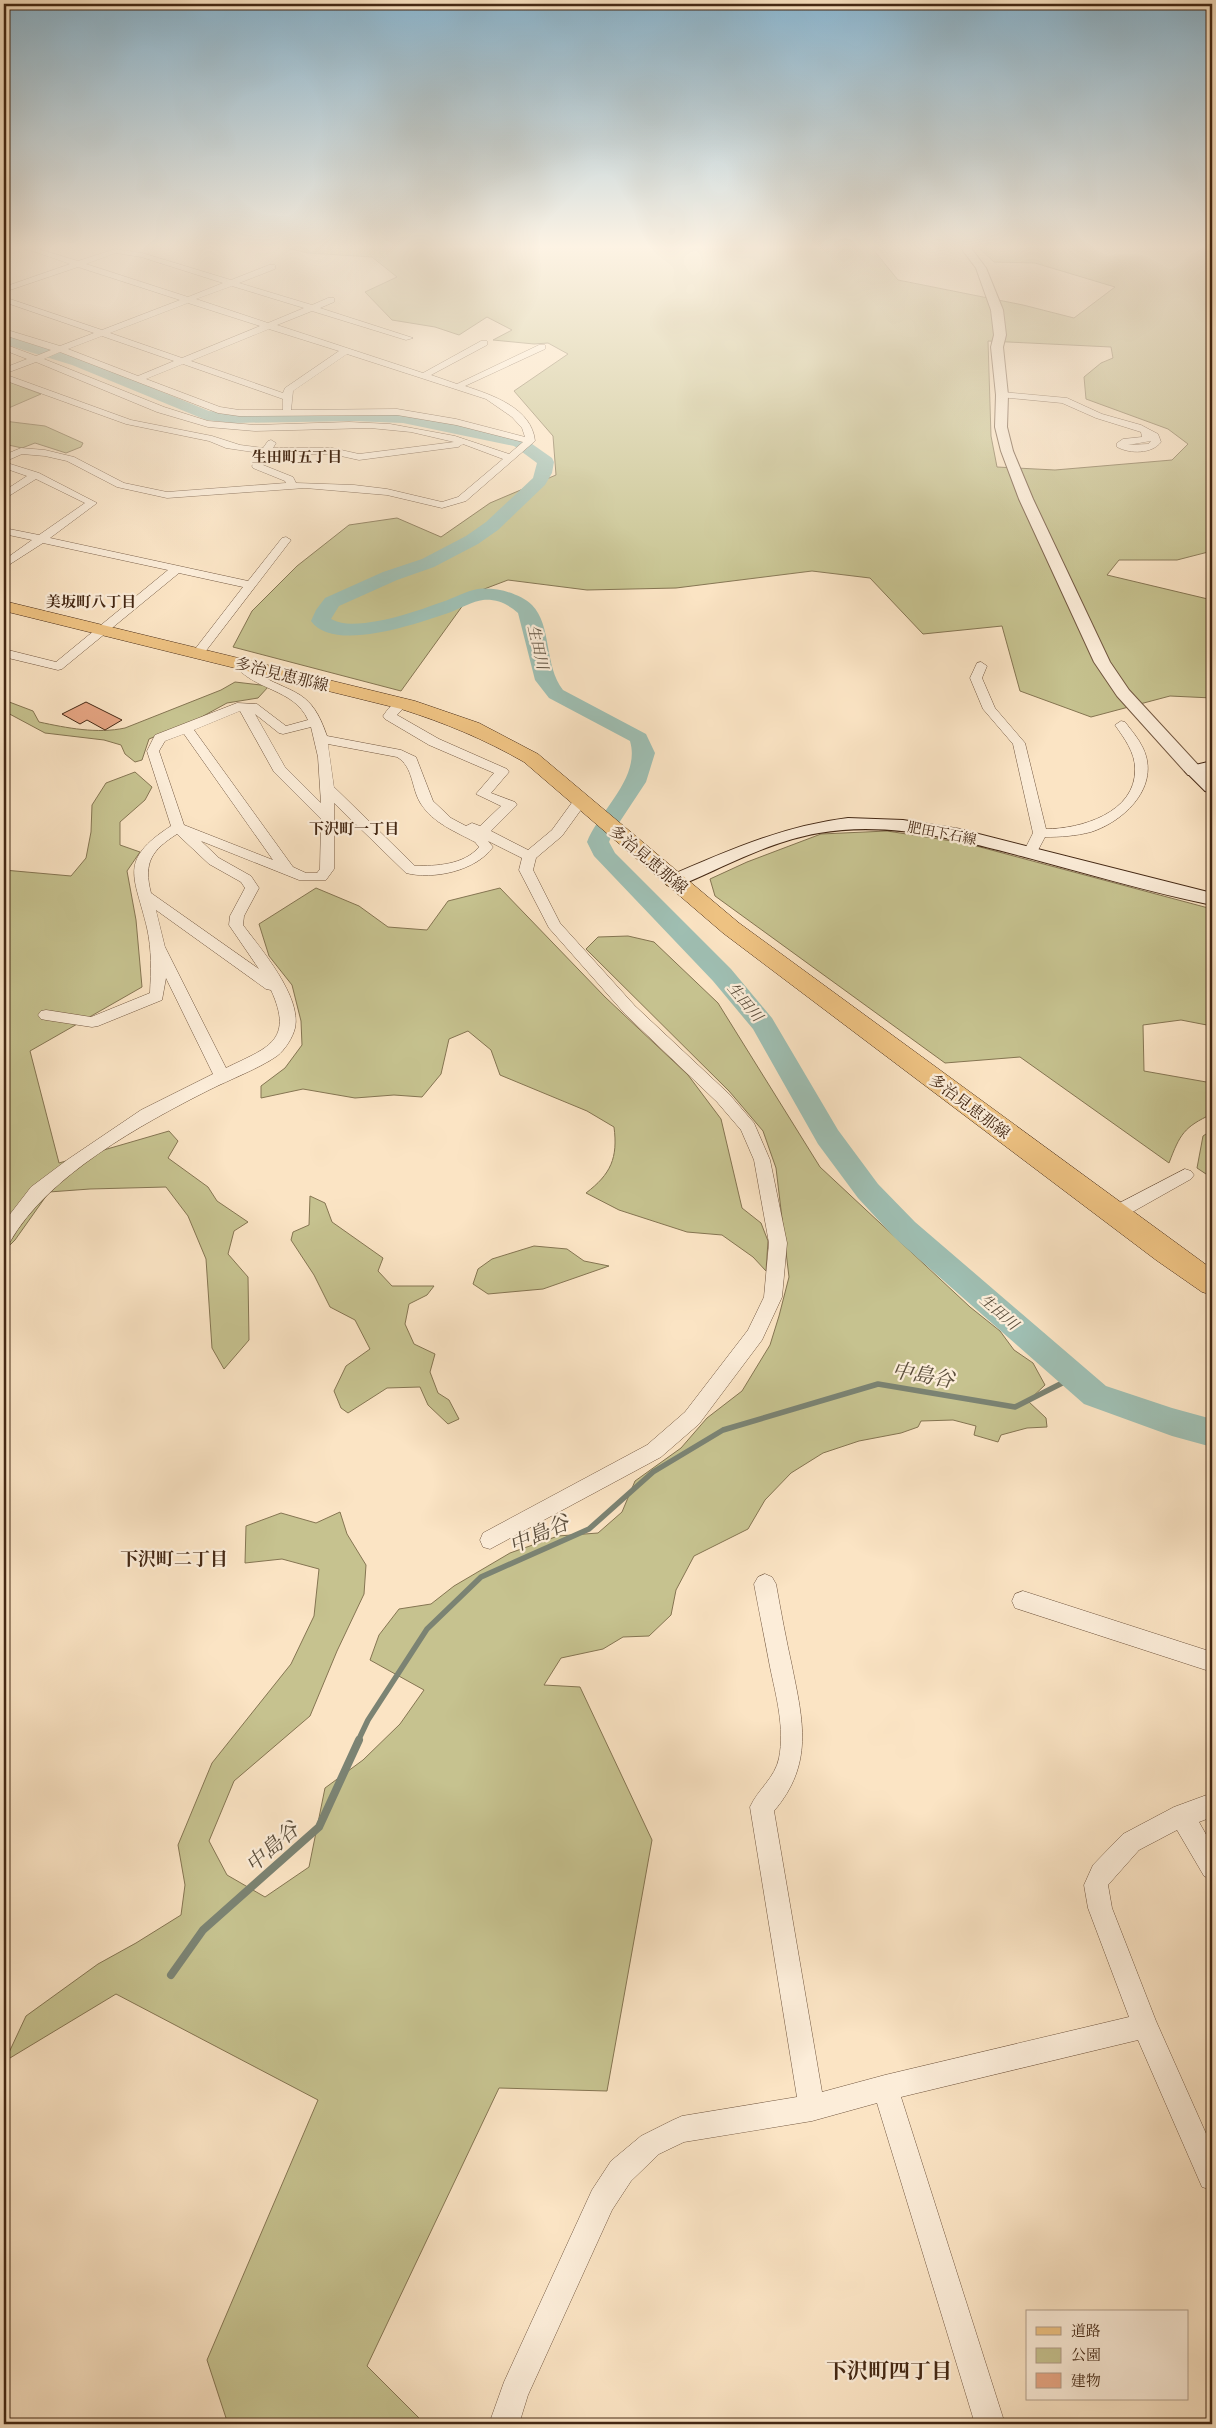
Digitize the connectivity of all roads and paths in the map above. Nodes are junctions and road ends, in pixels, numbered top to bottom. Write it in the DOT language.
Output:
graph roads {
  1 [pos="29,361"];
  2 [pos="42,361"];
  3 [pos="92,361"];
  4 [pos="181,361"];
  5 [pos="330,361"];
  6 [pos="377,361"];
  7 [pos="450,361"];
  8 [pos="509,361"];
  9 [pos="999,361"];
  10 [pos="4,371"];
  11 [pos="422,376"];
  12 [pos="4,377"];
  13 [pos="139,379"];
  14 [pos="457,387"];
  15 [pos="1002,394"];
  16 [pos="286,397"];
  17 [pos="285,412"];
  18 [pos="278,428"];
  19 [pos="1145,430"];
  20 [pos="530,441"];
  21 [pos="464,442"];
  22 [pos="267,452"];
  23 [pos="511,458"];
  24 [pos="4,459"];
  25 [pos="4,465"];
  26 [pos="34,475"];
  27 [pos="292,486"];
  28 [pos="4,496"];
  29 [pos="4,531"];
  30 [pos="40,539"];
  31 [pos="286,540"];
  32 [pos="4,565"];
  33 [pos="177,569"];
  34 [pos="249,585"];
  35 [pos="4,606"];
  36 [pos="103,631"];
  37 [pos="4,653"];
  38 [pos="198,654"];
  39 [pos="240,664"];
  40 [pos="981,666"];
  41 [pos="402,703"];
  42 [pos="244,707"];
  43 [pos="315,722"];
  44 [pos="1120,725"];
  45 [pos="187,729"];
  46 [pos="323,739"];
  47 [pos="1212,767"];
  48 [pos="1194,771"];
  49 [pos="1212,787"];
  50 [pos="327,788"];
  51 [pos="589,807"];
  52 [pos="442,815"];
  53 [pos="327,817"];
  54 [pos="178,827"];
  55 [pos="483,831"];
  56 [pos="1040,833"];
  57 [pos="1030,852"];
  58 [pos="528,856"];
  59 [pos="288,871"];
  60 [pos="674,880"];
  61 [pos="143,894"];
  62 [pos="1212,899"];
  63 [pos="158,945"];
  64 [pos="283,994"];
  65 [pos="46,1015"];
  66 [pos="222,1077"];
  67 [pos="1185,1175"];
  68 [pos="1114,1214"];
  69 [pos="4,1237"];
  70 [pos="1212,1284"];
  71 [pos="490,1540"];
  72 [pos="765,1584"];
  73 [pos="1023,1600"];
  74 [pos="1212,1662"];
  75 [pos="1212,1805"];
  76 [pos="1182,1815"];
  77 [pos="1212,1868"];
  78 [pos="1145,2026"];
  79 [pos="885,2088"];
  80 [pos="812,2108"];
  81 [pos="1212,2177"];
  82 [pos="504,2424"];
  83 [pos="990,2424"];
  1 -- 10 [label="street"];
  2 -- 18 [label="street"];
  3 -- 13 [label="street"];
  4 -- 13 [label="street"];
  4 -- 16 [label="street"];
  5 -- 16 [label="street"];
  6 -- 11 [label="street"];
  7 -- 11 [label="street"];
  8 -- 14 [label="street"];
  9 -- 15 [label="street"];
  11 -- 14 [label="street"];
  12 -- 22 [label="street"];
  13 -- 17 [label="street"];
  14 -- 20 [label="street"];
  15 -- 19 [label="street"];
  15 -- 48 [label="street"];
  16 -- 17 [label="street"];
  17 -- 18 [label="street"];
  17 -- 20 [label="street"];
  18 -- 21 [label="street"];
  18 -- 22 [label="street"];
  20 -- 23 [label="street"];
  21 -- 22 [label="street"];
  21 -- 23 [label="street"];
  22 -- 27 [label="street"];
  23 -- 27 [label="street"];
  24 -- 27 [label="street"];
  25 -- 26 [label="street"];
  26 -- 28 [label="street"];
  26 -- 30 [label="street"];
  29 -- 30 [label="street"];
  30 -- 32 [label="street"];
  30 -- 33 [label="street"];
  31 -- 34 [label="street"];
  33 -- 34 [label="street"];
  33 -- 36 [label="street"];
  34 -- 38 [label="street"];
  35 -- 36 [label="main road, 多治見恵那線"];
  36 -- 37 [label="street"];
  36 -- 38 [label="main road, 多治見恵那線"];
  38 -- 39 [label="main road, 多治見恵那線"];
  39 -- 41 [label="main road, 多治見恵那線"];
  39 -- 43 [label="street"];
  40 -- 56 [label="street"];
  41 -- 51 [label="main road, 多治見恵那線"];
  41 -- 55 [label="street"];
  42 -- 43 [label="street"];
  42 -- 45 [label="street"];
  42 -- 53 [label="street"];
  43 -- 46 [label="street"];
  44 -- 56 [label="street"];
  45 -- 54 [label="street"];
  45 -- 59 [label="street"];
  46 -- 50 [label="street"];
  46 -- 52 [label="street"];
  47 -- 48 [label="main road"];
  48 -- 49 [label="main road"];
  50 -- 52 [label="street"];
  50 -- 53 [label="street"];
  51 -- 58 [label="street"];
  51 -- 60 [label="main road, 多治見恵那線"];
  52 -- 55 [label="street"];
  53 -- 59 [label="street"];
  54 -- 59 [label="street"];
  54 -- 61 [label="street"];
  54 -- 64 [label="street"];
  55 -- 58 [label="street"];
  56 -- 57 [label="street"];
  57 -- 60 [label="main road, 肥田下石線"];
  57 -- 62 [label="main road, 肥田下石線"];
  58 -- 71 [label="street"];
  60 -- 68 [label="main road, 多治見恵那線"];
  61 -- 63 [label="street"];
  61 -- 64 [label="street"];
  63 -- 65 [label="street"];
  63 -- 66 [label="street"];
  64 -- 66 [label="street"];
  66 -- 69 [label="street"];
  67 -- 68 [label="street"];
  68 -- 70 [label="main road, 多治見恵那線"];
  72 -- 80 [label="street"];
  73 -- 74 [label="street"];
  75 -- 76 [label="street"];
  76 -- 77 [label="street"];
  76 -- 78 [label="street"];
  78 -- 79 [label="street"];
  78 -- 81 [label="street"];
  79 -- 80 [label="street"];
  79 -- 83 [label="street"];
  80 -- 82 [label="street"];
}
